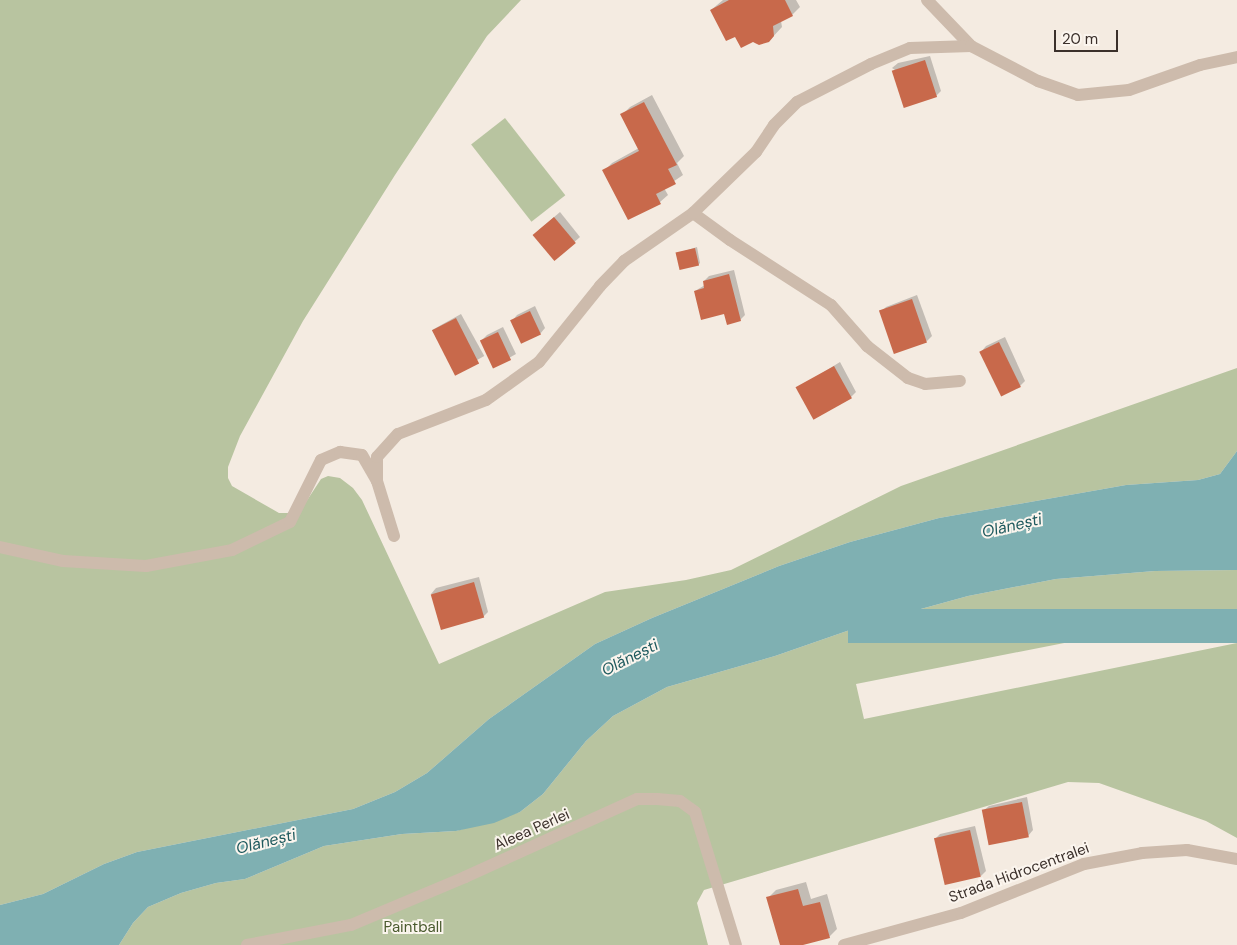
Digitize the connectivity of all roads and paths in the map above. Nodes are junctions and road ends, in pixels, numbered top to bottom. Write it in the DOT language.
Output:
graph roads {
  1 [pos="927,0"];
  2 [pos="971,46"];
  3 [pos="1237,57"];
  4 [pos="693,213"];
  5 [pos="960,381"];
  6 [pos="377,481"];
  7 [pos="394,536"];
  8 [pos="0,547"];
  9 [pos="1237,859"];
  10 [pos="248,945"];
  11 [pos="736,945"];
  12 [pos="844,945"];
  1 -- 2 [label="street"];
  2 -- 3 [label="street"];
  2 -- 4 [label="street"];
  4 -- 5 [label="street"];
  4 -- 6 [label="street"];
  6 -- 7 [label="street"];
  6 -- 8 [label="street"];
  9 -- 12 [label="street, Strada Hidrocentralei"];
  10 -- 11 [label="street, Aleea Perlei"];
}
